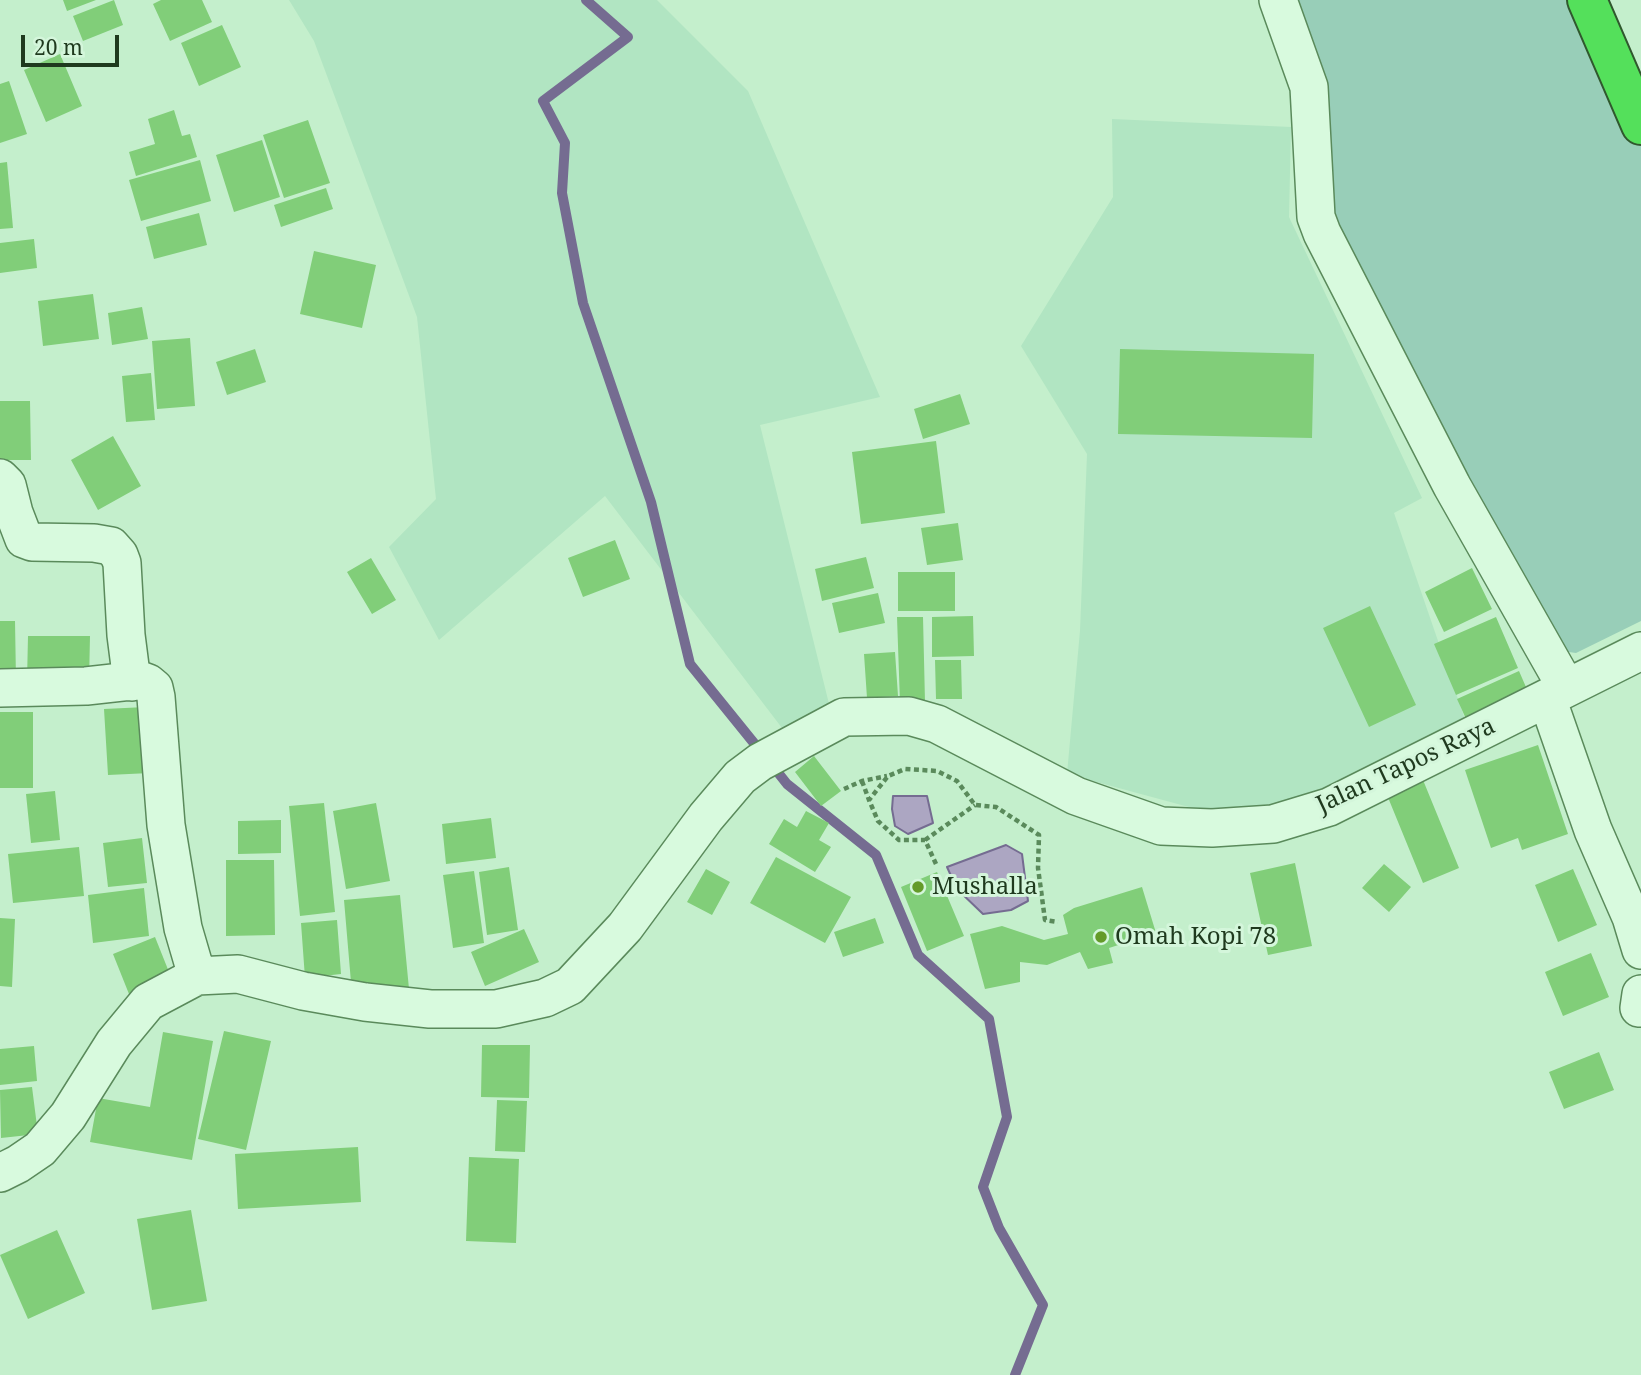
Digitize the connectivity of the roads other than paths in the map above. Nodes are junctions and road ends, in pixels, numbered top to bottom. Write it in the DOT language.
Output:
graph roads {
  1 [pos="1278,0"];
  2 [pos="1587,0"];
  3 [pos="1641,125"];
  4 [pos="0,478"];
  5 [pos="1641,651"];
  6 [pos="132,682"];
  7 [pos="0,688"];
  8 [pos="1557,693"];
  9 [pos="1641,950"];
  10 [pos="197,976"];
  11 [pos="0,1174"];
  1 -- 8 [label="street"];
  2 -- 3 [label="highway"];
  4 -- 6 [label="street"];
  5 -- 8 [label="street, Jalan Tapos Raya"];
  6 -- 7 [label="street"];
  6 -- 10 [label="street"];
  8 -- 9 [label="street"];
  8 -- 10 [label="street, Jalan Tapos Raya"];
  10 -- 11 [label="street"];
}
